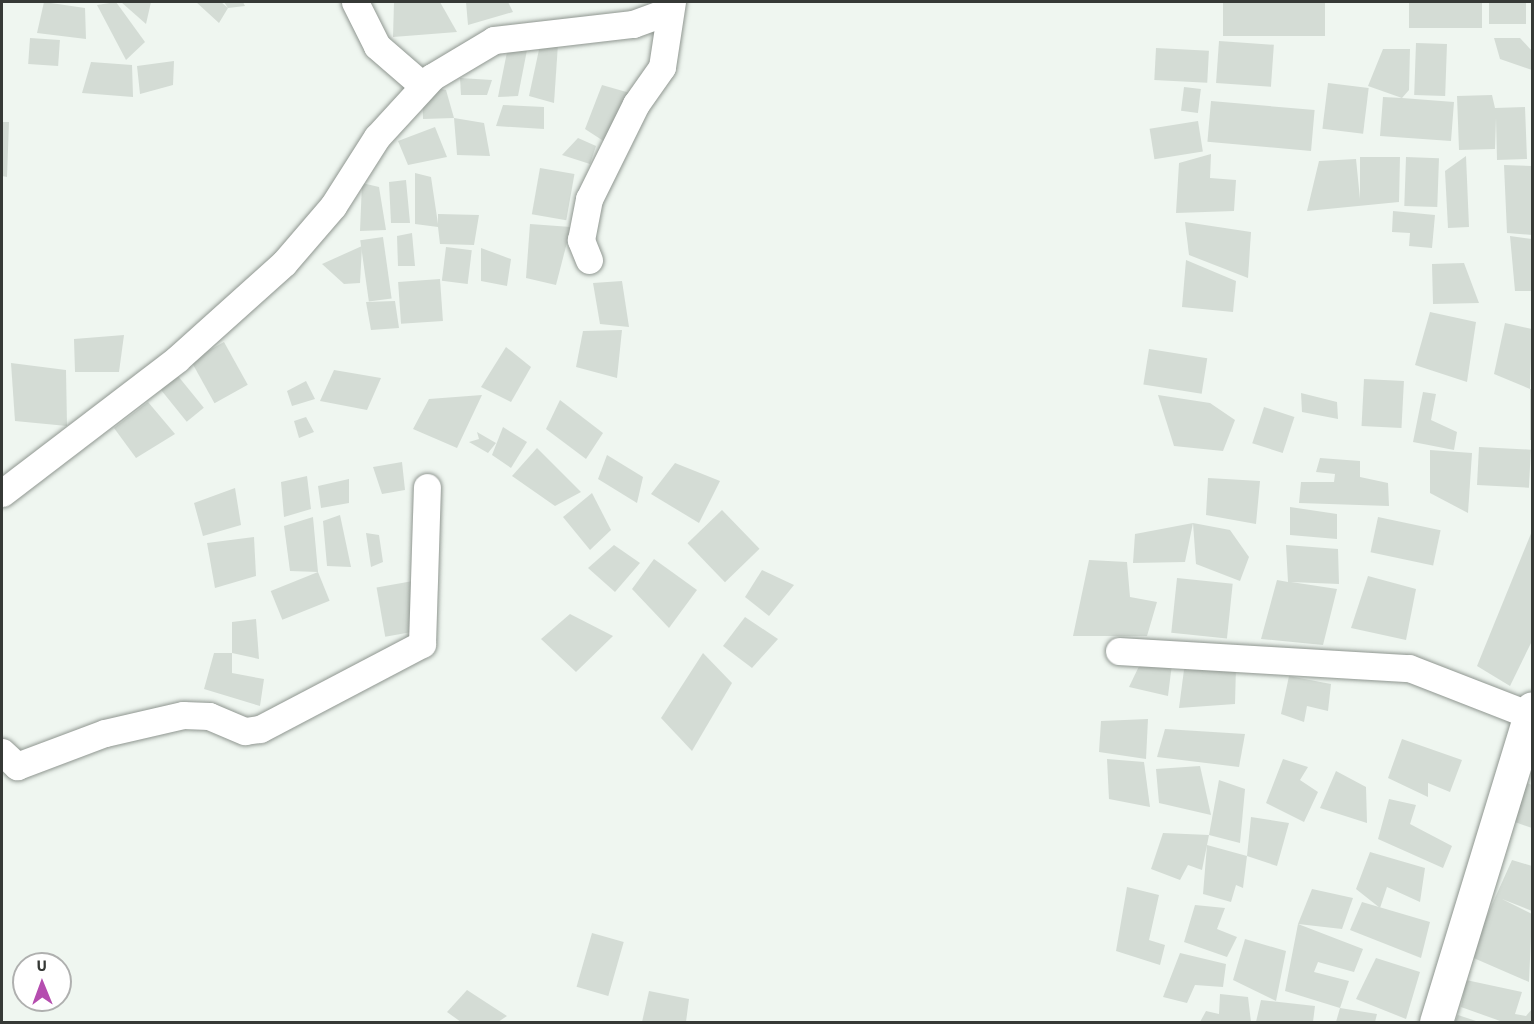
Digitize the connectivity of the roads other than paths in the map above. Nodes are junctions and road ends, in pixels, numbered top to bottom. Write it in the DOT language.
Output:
graph roads {
  1 [pos="355,2"];
  2 [pos="671,2"];
  3 [pos="422,85"];
  4 [pos="589,260"];
  5 [pos="427,487"];
  6 [pos="2,493"];
  7 [pos="1119,651"];
  8 [pos="1532,713"];
  9 [pos="2,752"];
  10 [pos="1436,1023"];
  1 -- 3 [label="street"];
  2 -- 3 [label="street"];
  2 -- 4 [label="street"];
  3 -- 6 [label="street"];
  5 -- 9 [label="street"];
  7 -- 8 [label="street"];
  8 -- 10 [label="street"];
}
